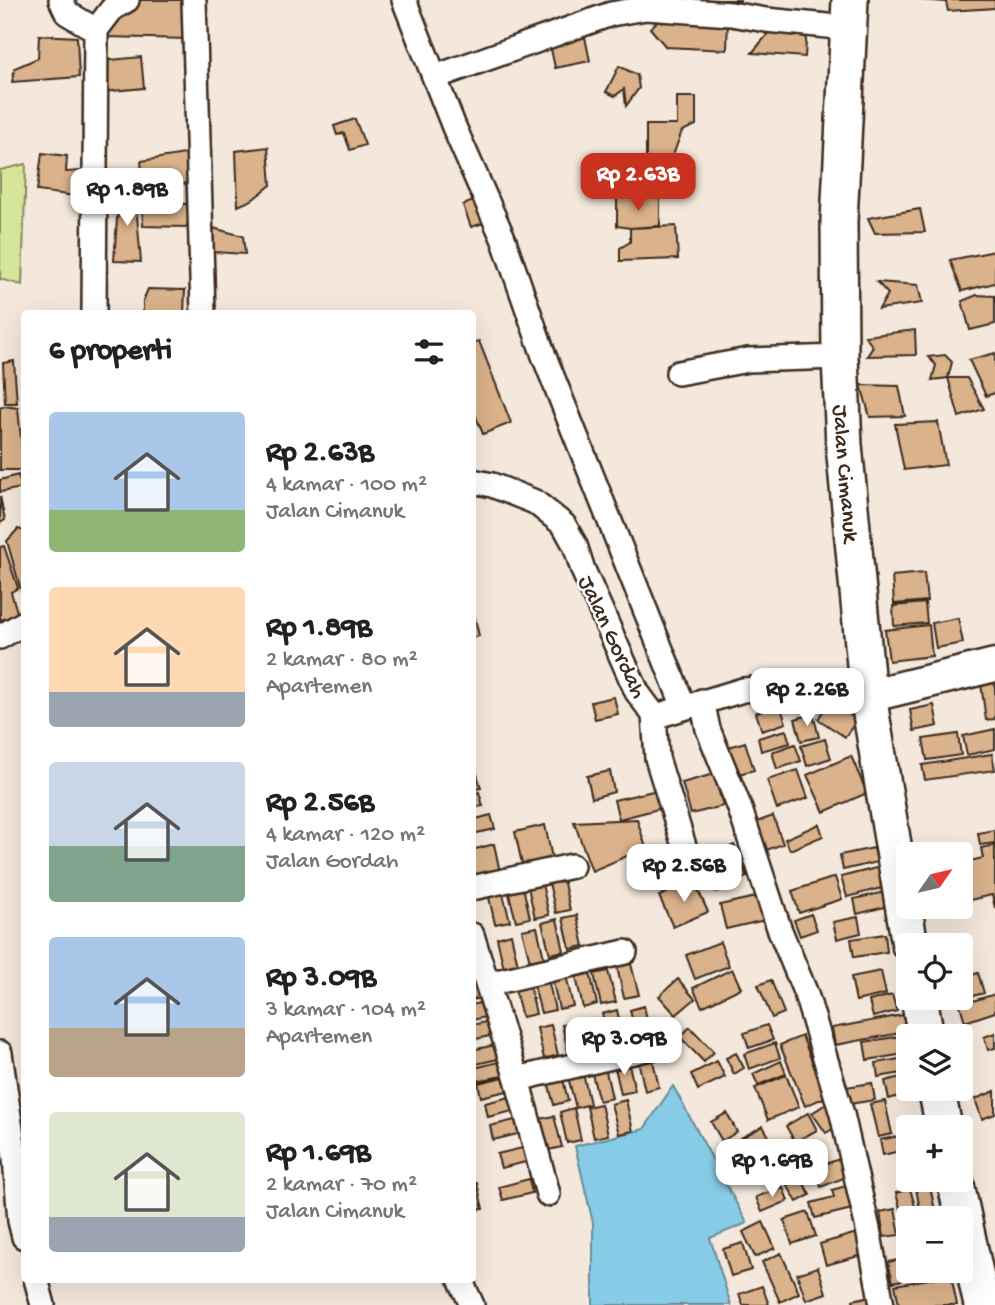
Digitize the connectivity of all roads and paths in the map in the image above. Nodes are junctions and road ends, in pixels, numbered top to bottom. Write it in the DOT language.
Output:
graph roads {
  1 [pos="61,0"];
  2 [pos="127,0"];
  3 [pos="194,0"];
  4 [pos="404,0"];
  5 [pos="849,14"];
  6 [pos="96,30"];
  7 [pos="435,77"];
  8 [pos="94,310"];
  9 [pos="203,310"];
  10 [pos="840,357"];
  11 [pos="678,373"];
  12 [pos="476,482"];
  13 [pos="21,625"];
  14 [pos="0,637"];
  15 [pos="995,665"];
  16 [pos="868,696"];
  17 [pos="693,704"];
  18 [pos="654,715"];
  19 [pos="572,866"];
  20 [pos="692,872"];
  21 [pos="476,887"];
  22 [pos="908,933"];
  23 [pos="476,946"];
  24 [pos="625,952"];
  25 [pos="488,984"];
  26 [pos="663,1045"];
  27 [pos="0,1054"];
  28 [pos="517,1079"];
  29 [pos="958,1192"];
  30 [pos="548,1194"];
  31 [pos="21,1225"];
  32 [pos="37,1283"];
  33 [pos="462,1283"];
  34 [pos="43,1305"];
  35 [pos="472,1305"];
  36 [pos="882,1305"];
  37 [pos="982,1305"];
  1 -- 6 [label="street"];
  2 -- 6 [label="street"];
  3 -- 9 [label="street"];
  4 -- 7 [label="street"];
  5 -- 7 [label="street"];
  5 -- 10 [label="main road, Jalan Cimanuk"];
  6 -- 8 [label="street"];
  7 -- 17 [label="street"];
  10 -- 11 [label="street"];
  10 -- 16 [label="main road, Jalan Cimanuk"];
  12 -- 18 [label="street, Jalan Gordah"];
  13 -- 14 [label="street"];
  15 -- 16 [label="street"];
  16 -- 17 [label="street, Jalan Gordah"];
  16 -- 22 [label="main road, Jalan Cimanuk"];
  17 -- 18 [label="street, Jalan Gordah"];
  17 -- 36 [label="street"];
  18 -- 20 [label="street"];
  19 -- 21 [label="street"];
  23 -- 25 [label="street"];
  24 -- 25 [label="street"];
  25 -- 28 [label="street"];
  26 -- 28 [label="street"];
  27 -- 31 [label="street"];
  28 -- 30 [label="street"];
  29 -- 37 [label="main road"];
  32 -- 34 [label="street"];
  33 -- 35 [label="street"];
}
